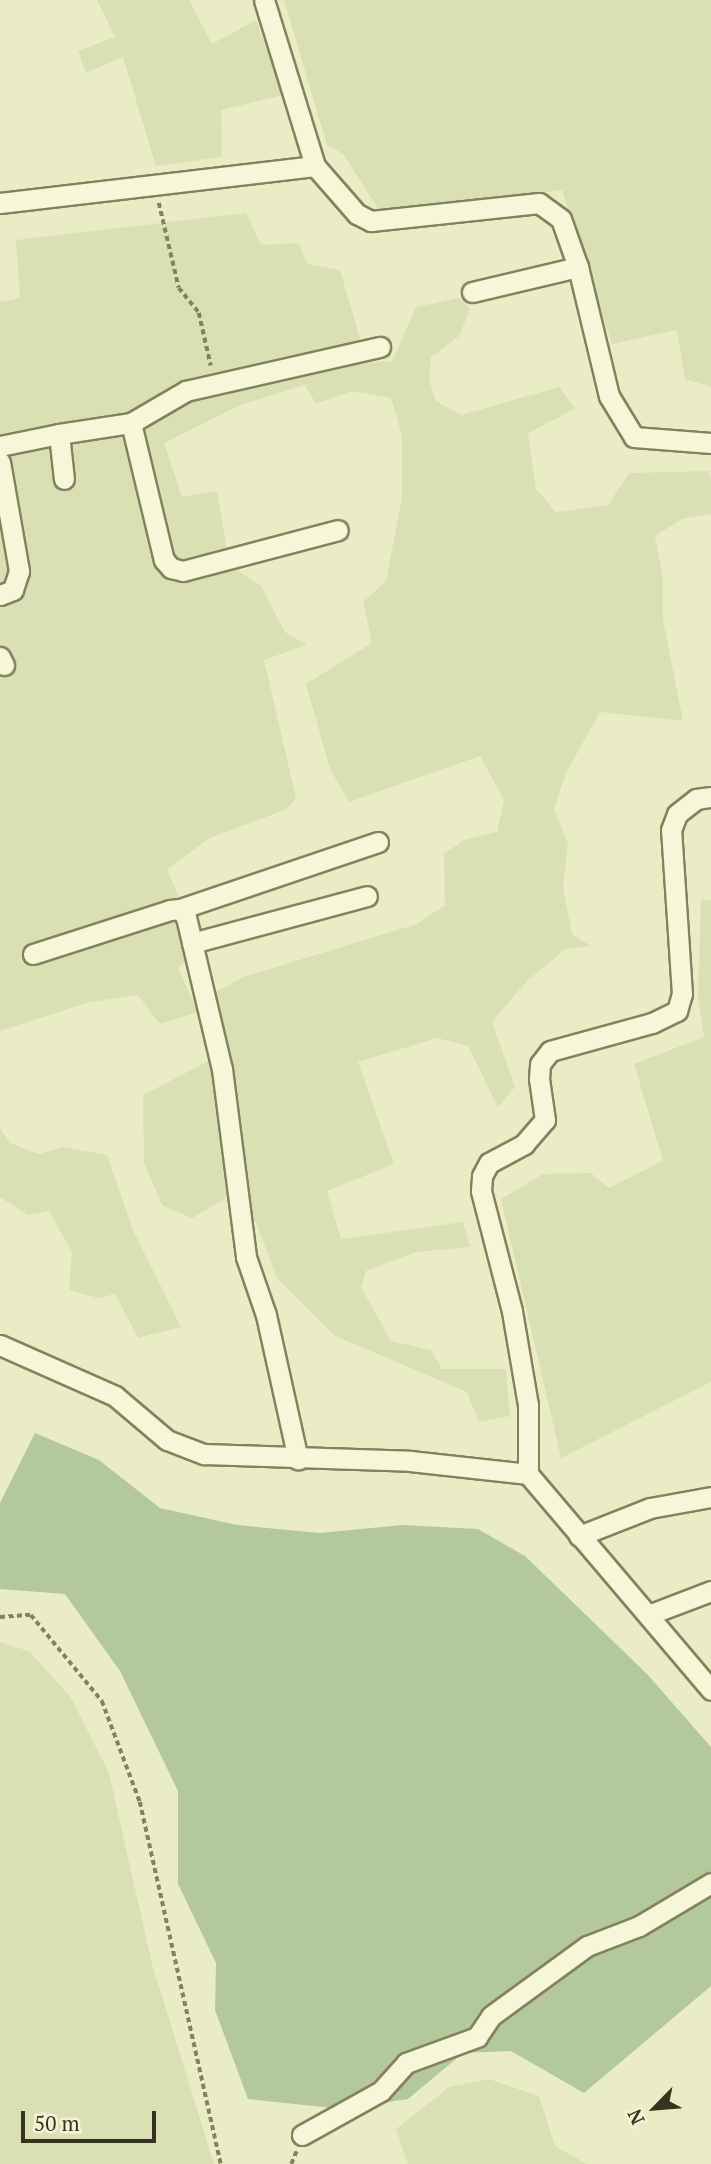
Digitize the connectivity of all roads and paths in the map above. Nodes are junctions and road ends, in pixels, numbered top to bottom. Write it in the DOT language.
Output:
graph roads {
  1 [pos="264,0"];
  2 [pos="315,166"];
  3 [pos="155,184"];
  4 [pos="0,203"];
  5 [pos="578,267"];
  6 [pos="472,292"];
  7 [pos="380,346"];
  8 [pos="215,384"];
  9 [pos="131,423"];
  10 [pos="59,434"];
  11 [pos="711,443"];
  12 [pos="0,446"];
  13 [pos="0,462"];
  14 [pos="64,480"];
  15 [pos="338,530"];
  16 [pos="0,595"];
  17 [pos="711,797"];
  18 [pos="378,842"];
  19 [pos="367,896"];
  20 [pos="180,909"];
  21 [pos="192,943"];
  22 [pos="33,954"];
  23 [pos="2,1351"];
  24 [pos="298,1459"];
  25 [pos="528,1474"];
  26 [pos="711,1497"];
  27 [pos="579,1536"];
  28 [pos="711,1591"];
  29 [pos="648,1615"];
  30 [pos="0,1617"];
  31 [pos="711,1690"];
  32 [pos="711,1883"];
  33 [pos="302,2134"];
  34 [pos="221,2164"];
  1 -- 2 [label="street"];
  2 -- 3 [label="street"];
  2 -- 5 [label="street"];
  3 -- 4 [label="street"];
  3 -- 8 [label="path"];
  5 -- 6 [label="street"];
  5 -- 11 [label="street"];
  7 -- 8 [label="street"];
  8 -- 9 [label="street"];
  9 -- 10 [label="street"];
  9 -- 15 [label="street"];
  10 -- 12 [label="street"];
  10 -- 14 [label="street"];
  13 -- 16 [label="street"];
  17 -- 25 [label="street"];
  18 -- 20 [label="street"];
  19 -- 21 [label="street"];
  20 -- 21 [label="street"];
  20 -- 22 [label="street"];
  21 -- 24 [label="street"];
  23 -- 24 [label="street"];
  24 -- 25 [label="street"];
  25 -- 27 [label="street"];
  26 -- 27 [label="street"];
  27 -- 29 [label="street"];
  28 -- 29 [label="street"];
  29 -- 31 [label="street"];
  30 -- 34 [label="path"];
  32 -- 33 [label="street"];
}
